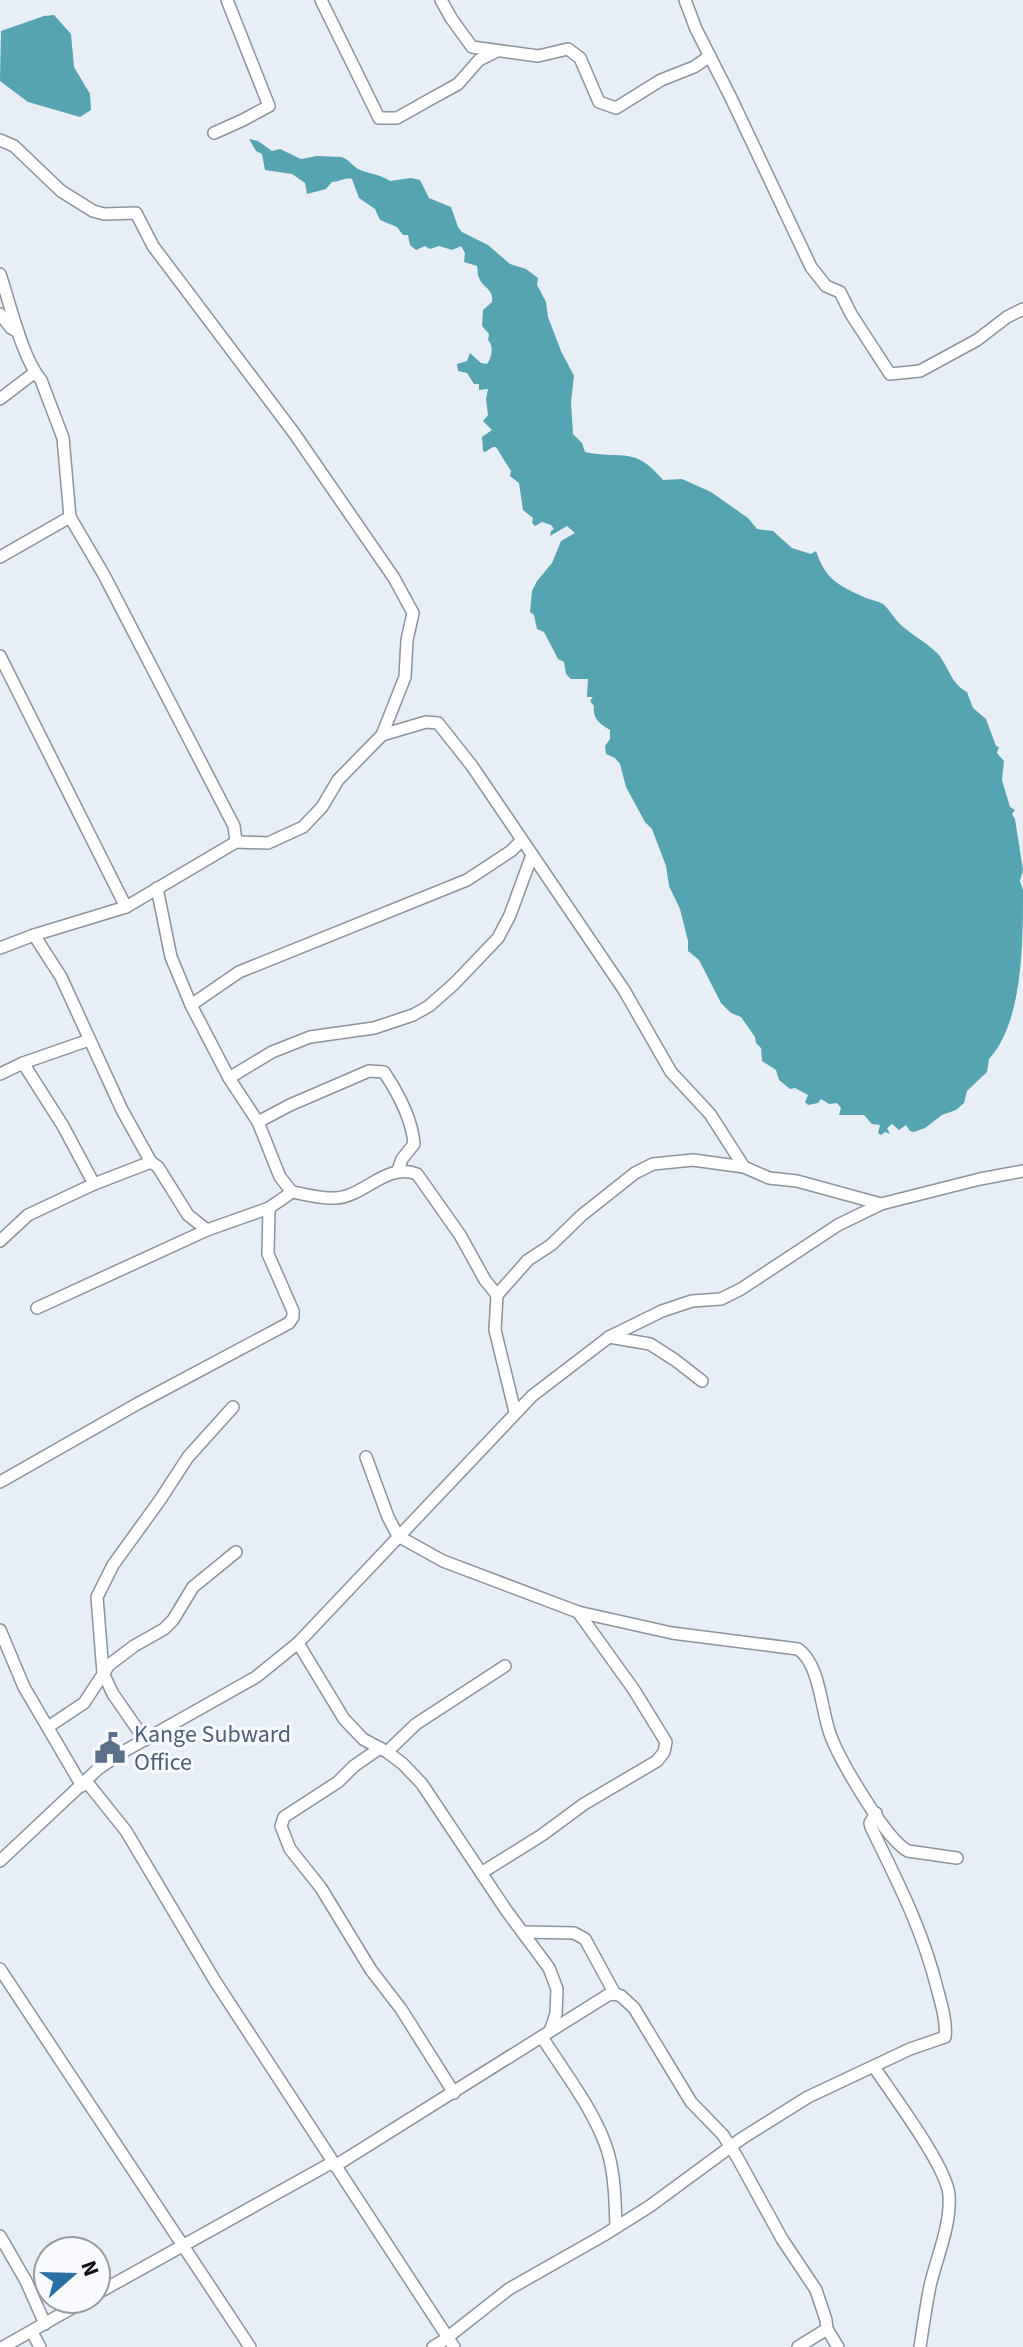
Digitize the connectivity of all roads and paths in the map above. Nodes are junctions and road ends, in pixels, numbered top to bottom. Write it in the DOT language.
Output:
graph roads {
  1 [pos="227,0"];
  2 [pos="321,0"];
  3 [pos="441,0"];
  4 [pos="685,0"];
  5 [pos="498,51"];
  6 [pos="710,56"];
  7 [pos="214,133"];
  8 [pos="0,140"];
  9 [pos="0,274"];
  10 [pos="1023,309"];
  11 [pos="0,314"];
  12 [pos="18,332"];
  13 [pos="34,373"];
  14 [pos="0,399"];
  15 [pos="70,517"];
  16 [pos="0,557"];
  17 [pos="0,656"];
  18 [pos="382,735"];
  19 [pos="522,840"];
  20 [pos="236,842"];
  21 [pos="532,855"];
  22 [pos="157,888"];
  23 [pos="126,907"];
  24 [pos="34,935"];
  25 [pos="0,948"];
  26 [pos="191,1005"];
  27 [pos="89,1040"];
  28 [pos="23,1063"];
  29 [pos="0,1074"];
  30 [pos="229,1078"];
  31 [pos="258,1122"];
  32 [pos="151,1162"];
  33 [pos="744,1167"];
  34 [pos="398,1170"];
  35 [pos="1023,1171"];
  36 [pos="94,1184"];
  37 [pos="292,1192"];
  38 [pos="881,1204"];
  39 [pos="269,1208"];
  40 [pos="207,1230"];
  41 [pos="0,1241"];
  42 [pos="497,1295"];
  43 [pos="37,1308"];
  44 [pos="609,1337"];
  45 [pos="702,1381"];
  46 [pos="233,1407"];
  47 [pos="515,1412"];
  48 [pos="366,1457"];
  49 [pos="0,1482"];
  50 [pos="398,1536"];
  51 [pos="236,1552"];
  52 [pos="578,1612"];
  53 [pos="0,1630"];
  54 [pos="298,1643"];
  55 [pos="505,1666"];
  56 [pos="103,1673"];
  57 [pos="48,1727"];
  58 [pos="145,1740"];
  59 [pos="384,1750"];
  60 [pos="84,1783"];
  61 [pos="876,1813"];
  62 [pos="957,1858"];
  63 [pos="0,1861"];
  64 [pos="481,1873"];
  65 [pos="523,1932"];
  66 [pos="0,1969"];
  67 [pos="615,1994"];
  68 [pos="546,2034"];
  69 [pos="874,2067"];
  70 [pos="454,2093"];
  71 [pos="730,2149"];
  72 [pos="334,2164"];
  73 [pos="616,2227"];
  74 [pos="0,2236"];
  75 [pos="183,2245"];
  76 [pos="112,2285"];
  77 [pos="60,2315"];
  78 [pos="45,2324"];
  79 [pos="827,2329"];
  80 [pos="32,2332"];
  81 [pos="450,2341"];
  82 [pos="3,2347"];
  83 [pos="40,2347"];
  84 [pos="250,2347"];
  85 [pos="433,2347"];
  86 [pos="798,2347"];
  87 [pos="838,2347"];
  88 [pos="920,2347"];
  1 -- 7 [label="street"];
  2 -- 5 [label="street"];
  3 -- 5 [label="street"];
  4 -- 6 [label="street"];
  5 -- 6 [label="street"];
  6 -- 10 [label="street"];
  8 -- 18 [label="street"];
  9 -- 12 [label="street"];
  11 -- 12 [label="street"];
  12 -- 13 [label="street"];
  13 -- 14 [label="street"];
  13 -- 15 [label="street"];
  15 -- 16 [label="street"];
  15 -- 20 [label="street"];
  17 -- 23 [label="street"];
  18 -- 19 [label="street"];
  18 -- 20 [label="street"];
  19 -- 21 [label="street"];
  19 -- 26 [label="street"];
  20 -- 22 [label="street"];
  21 -- 30 [label="street"];
  21 -- 33 [label="street"];
  22 -- 23 [label="street"];
  22 -- 26 [label="street"];
  23 -- 24 [label="street"];
  24 -- 25 [label="street"];
  24 -- 27 [label="street"];
  26 -- 30 [label="street"];
  27 -- 28 [label="street"];
  27 -- 32 [label="street"];
  28 -- 29 [label="street"];
  28 -- 36 [label="street"];
  30 -- 31 [label="street"];
  31 -- 34 [label="street"];
  31 -- 37 [label="street"];
  32 -- 36 [label="street"];
  32 -- 40 [label="street"];
  33 -- 38 [label="street"];
  33 -- 42 [label="street"];
  34 -- 37 [label="street"];
  34 -- 42 [label="street"];
  35 -- 38 [label="street"];
  36 -- 41 [label="street"];
  37 -- 39 [label="street"];
  38 -- 44 [label="street"];
  39 -- 40 [label="street"];
  39 -- 49 [label="street"];
  40 -- 43 [label="street"];
  42 -- 47 [label="street"];
  44 -- 45 [label="street"];
  44 -- 47 [label="street"];
  46 -- 56 [label="street"];
  47 -- 50 [label="street"];
  48 -- 50 [label="street"];
  50 -- 52 [label="street"];
  50 -- 54 [label="street"];
  51 -- 56 [label="street"];
  52 -- 61 [label="street"];
  52 -- 64 [label="street"];
  53 -- 57 [label="street"];
  54 -- 58 [label="street"];
  54 -- 59 [label="street"];
  55 -- 59 [label="street"];
  56 -- 57 [label="street"];
  56 -- 58 [label="street"];
  57 -- 60 [label="street"];
  58 -- 60 [label="street"];
  59 -- 64 [label="street"];
  59 -- 70 [label="street"];
  60 -- 63 [label="street"];
  60 -- 72 [label="street"];
  61 -- 62 [label="street"];
  61 -- 69 [label="street"];
  64 -- 65 [label="street"];
  65 -- 67 [label="street"];
  65 -- 68 [label="street"];
  66 -- 75 [label="street"];
  67 -- 68 [label="street"];
  67 -- 71 [label="street"];
  68 -- 70 [label="street"];
  68 -- 73 [label="street"];
  69 -- 71 [label="street"];
  69 -- 88 [label="street"];
  70 -- 72 [label="street"];
  71 -- 73 [label="street"];
  71 -- 79 [label="street"];
  72 -- 75 [label="street"];
  72 -- 81 [label="street"];
  73 -- 81 [label="street"];
  74 -- 78 [label="street"];
  75 -- 76 [label="street"];
  75 -- 84 [label="street"];
  77 -- 78 [label="street"];
  78 -- 80 [label="street"];
  79 -- 86 [label="street"];
  79 -- 87 [label="street"];
  80 -- 82 [label="street"];
  80 -- 83 [label="street"];
  81 -- 85 [label="street"];
}
